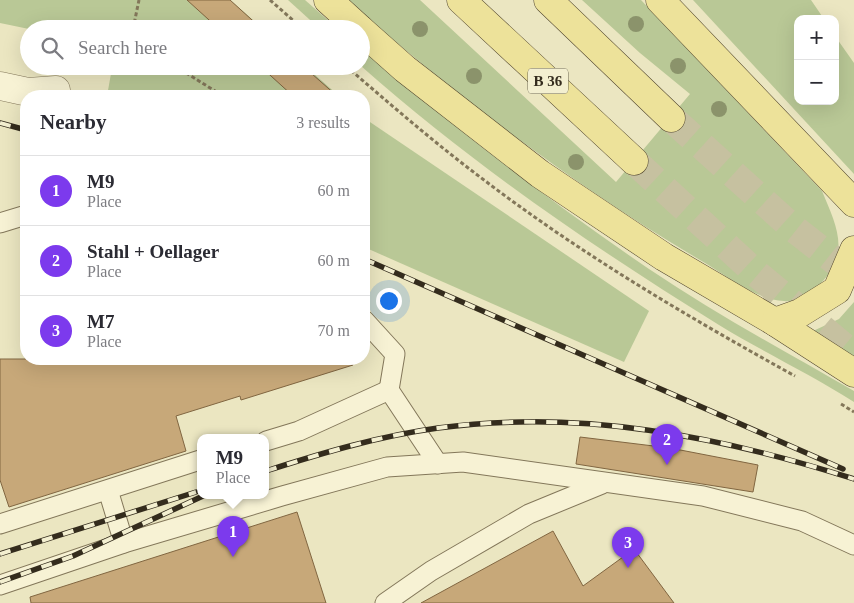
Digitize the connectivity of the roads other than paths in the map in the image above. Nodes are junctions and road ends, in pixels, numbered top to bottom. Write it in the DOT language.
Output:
graph roads {
  1 [pos="328,0"];
  2 [pos="461,0"];
  3 [pos="548,0"];
  4 [pos="660,0"];
  5 [pos="351,20"];
  6 [pos="370,37"];
  7 [pos="0,86"];
  8 [pos="20,90"];
  9 [pos="671,118"];
  10 [pos="634,161"];
  11 [pos="854,204"];
  12 [pos="20,217"];
  13 [pos="0,223"];
  14 [pos="854,250"];
  15 [pos="775,322"];
  16 [pos="370,327"];
  17 [pos="854,373"];
  18 [pos="389,390"];
  19 [pos="269,440"];
  20 [pos="197,461"];
  21 [pos="438,464"];
  22 [pos="604,484"];
  23 [pos="108,490"];
  24 [pos="0,524"];
  25 [pos="124,543"];
  26 [pos="854,545"];
  27 [pos="0,585"];
  28 [pos="385,603"];
  1 -- 5 [label="main road"];
  2 -- 10 [label="main road, B 36"];
  3 -- 9 [label="main road"];
  4 -- 11 [label="main road"];
  6 -- 15 [label="main road"];
  7 -- 8 [label="street"];
  12 -- 13 [label="lane"];
  14 -- 15 [label="main road"];
  15 -- 17 [label="main road"];
  16 -- 18 [label="lane"];
  18 -- 19 [label="lane"];
  18 -- 21 [label="lane"];
  20 -- 23 [label="lane"];
  21 -- 22 [label="lane"];
  21 -- 25 [label="lane"];
  22 -- 26 [label="lane"];
  22 -- 28 [label="lane"];
  23 -- 24 [label="lane"];
  23 -- 25 [label="lane"];
  25 -- 27 [label="lane"];
}
